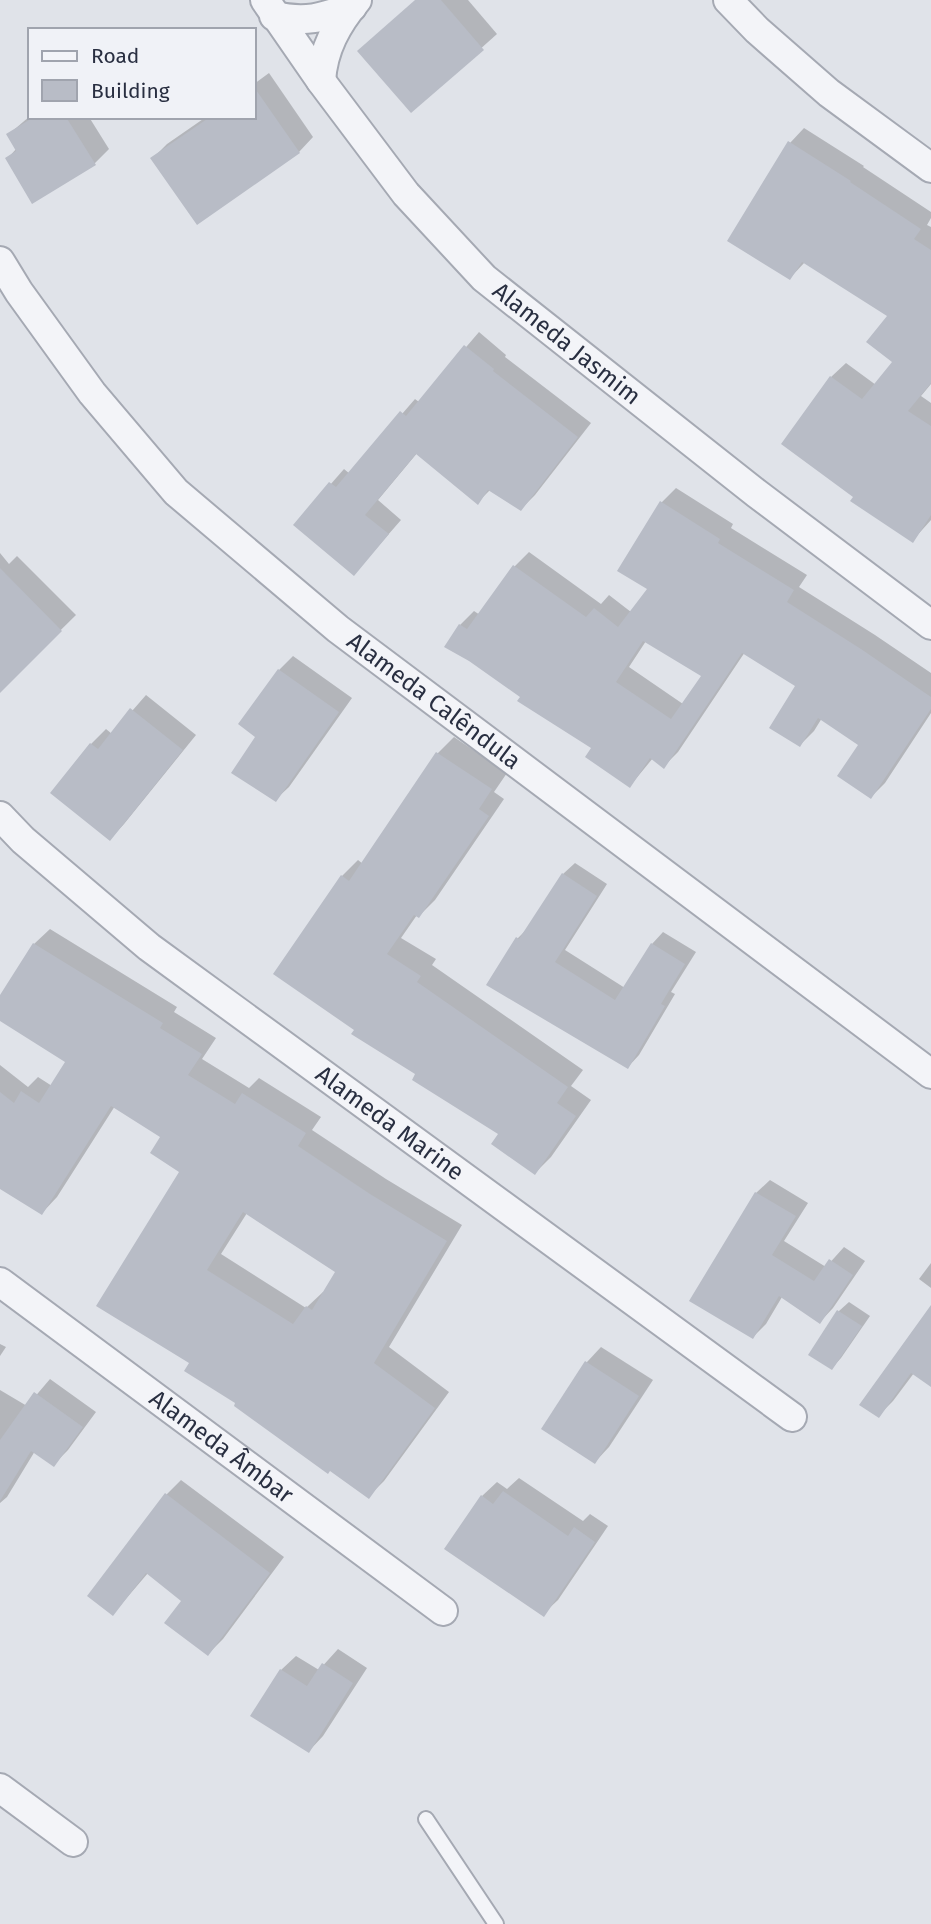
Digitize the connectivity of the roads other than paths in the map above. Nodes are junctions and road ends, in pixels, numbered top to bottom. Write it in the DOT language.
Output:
graph roads {
  1 [pos="727,0"];
  2 [pos="355,4"];
  3 [pos="269,8"];
  4 [pos="321,82"];
  5 [pos="931,168"];
  6 [pos="0,261"];
  7 [pos="931,625"];
  8 [pos="0,816"];
  9 [pos="931,1074"];
  10 [pos="0,1282"];
  11 [pos="792,1417"];
  12 [pos="443,1611"];
  13 [pos="0,1788"];
  14 [pos="426,1819"];
  15 [pos="73,1842"];
  16 [pos="496,1924"];
  1 -- 5 [label="street"];
  2 -- 3 [label="street"];
  2 -- 4 [label="street"];
  3 -- 4 [label="street, Alameda Jasmim"];
  4 -- 7 [label="street, Alameda Jasmim"];
  6 -- 9 [label="street, Alameda Calêndula"];
  8 -- 11 [label="street, Alameda Marine"];
  10 -- 12 [label="street, Alameda Âmbar"];
  13 -- 15 [label="street"];
  14 -- 16 [label="lane"];
}
